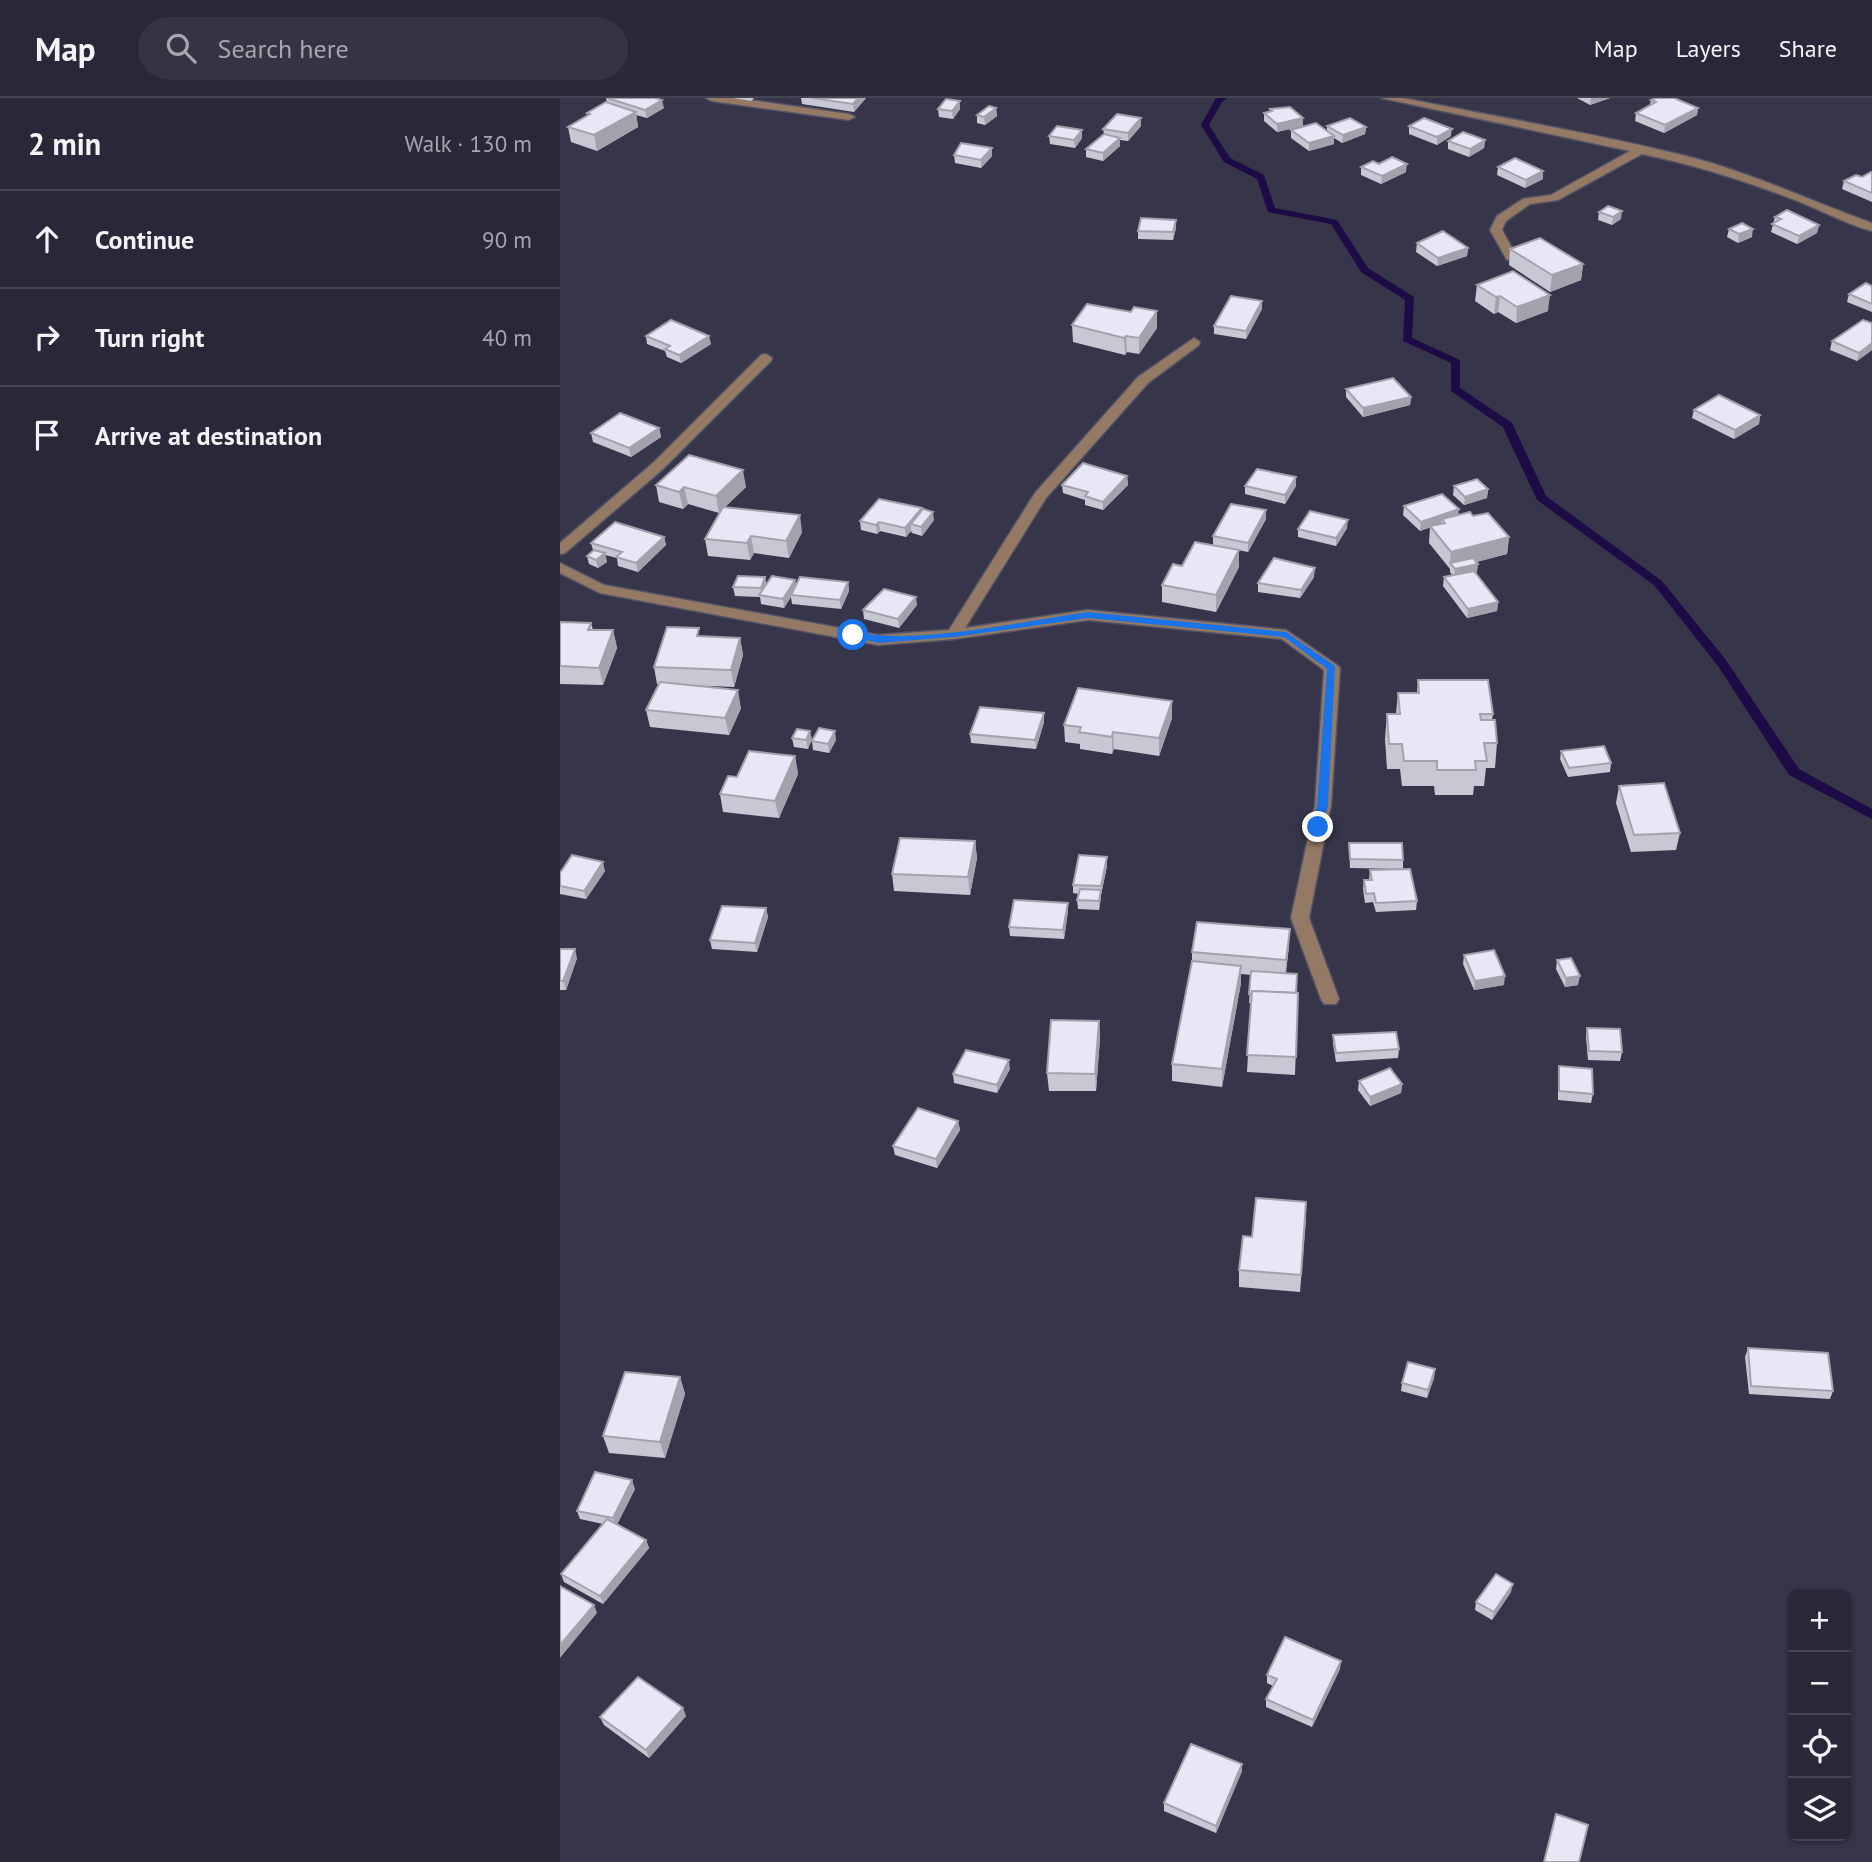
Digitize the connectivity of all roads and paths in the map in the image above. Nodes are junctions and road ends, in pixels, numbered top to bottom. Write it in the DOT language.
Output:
graph roads {
  1 [pos="712,98"];
  2 [pos="1387,98"];
  3 [pos="849,117"];
  4 [pos="1642,149"];
  5 [pos="1872,227"];
  6 [pos="1511,257"];
  7 [pos="1194,342"];
  8 [pos="766,358"];
  9 [pos="560,551"];
  10 [pos="560,567"];
  11 [pos="954,634"];
  12 [pos="1330,999"];
  1 -- 3 [label="street"];
  2 -- 4 [label="street"];
  4 -- 5 [label="street"];
  4 -- 6 [label="street"];
  7 -- 11 [label="street"];
  8 -- 9 [label="street"];
  10 -- 11 [label="street"];
  11 -- 12 [label="street"];
}
